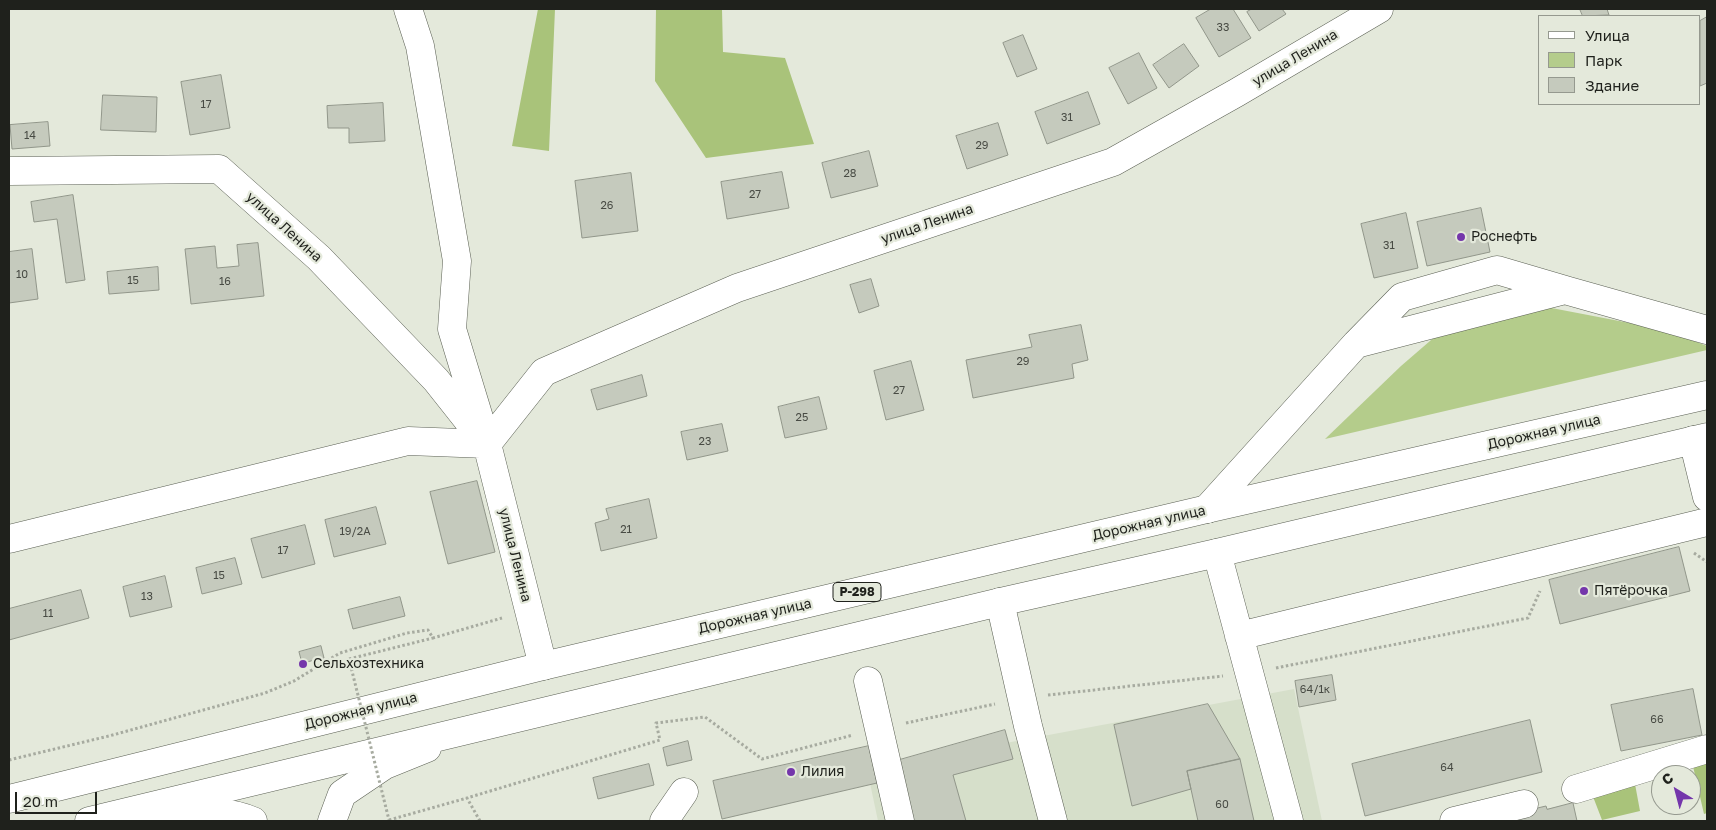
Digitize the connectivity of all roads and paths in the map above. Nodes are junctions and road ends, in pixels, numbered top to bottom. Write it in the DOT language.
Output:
graph roads {
  1 [pos="408,9"];
  2 [pos="1379,9"];
  3 [pos="9,170"];
  4 [pos="1565,290"];
  5 [pos="1707,330"];
  6 [pos="1356,344"];
  7 [pos="1707,395"];
  8 [pos="1700,438"];
  9 [pos="487,444"];
  10 [pos="1707,497"];
  11 [pos="1207,509"];
  12 [pos="1707,522"];
  13 [pos="9,539"];
  14 [pos="1688,549"];
  15 [pos="1217,553"];
  16 [pos="1707,562"];
  17 [pos="1544,582"];
  18 [pos="1000,602"];
  19 [pos="529,611"];
  20 [pos="1239,636"];
  21 [pos="433,638"];
  22 [pos="543,666"];
  23 [pos="1249,673"];
  24 [pos="868,681"];
  25 [pos="1022,698"];
  26 [pos="879,729"];
  27 [pos="464,732"];
  28 [pos="1707,749"];
  29 [pos="9,760"];
  30 [pos="1576,789"];
  31 [pos="684,792"];
  32 [pos="9,798"];
  33 [pos="467,798"];
  34 [pos="1524,804"];
  35 [pos="143,809"];
  36 [pos="89,821"];
  37 [pos="252,821"];
  38 [pos="332,821"];
  39 [pos="480,821"];
  40 [pos="664,821"];
  41 [pos="900,821"];
  42 [pos="1054,821"];
  43 [pos="1289,821"];
  44 [pos="1454,821"];
  1 -- 9 [label="main road, улица Ленина"];
  2 -- 9 [label="main road, улица Ленина"];
  3 -- 9 [label="main road, улица Ленина"];
  4 -- 5 [label="main road"];
  4 -- 6 [label="main road"];
  4 -- 6 [label="main road"];
  6 -- 11 [label="main road"];
  7 -- 11 [label="main road, Дорожная улица / Р-298"];
  8 -- 10 [label="main road"];
  8 -- 15 [label="main road"];
  9 -- 13 [label="main road"];
  9 -- 19 [label="main road, улица Ленина"];
  11 -- 22 [label="main road, Дорожная улица / Р-298"];
  12 -- 20 [label="main road"];
  14 -- 16 [label="path"];
  15 -- 18 [label="main road"];
  15 -- 20 [label="main road"];
  17 -- 23 [label="path"];
  18 -- 25 [label="main road"];
  18 -- 27 [label="main road"];
  19 -- 21 [label="path"];
  19 -- 22 [label="main road, улица Ленина"];
  20 -- 23 [label="main road"];
  21 -- 29 [label="path"];
  21 -- 33 [label="path, bridge"];
  22 -- 32 [label="main road, Дорожная улица / Р-298"];
  23 -- 25 [label="path"];
  23 -- 43 [label="main road"];
  24 -- 26 [label="main road"];
  25 -- 26 [label="path"];
  25 -- 42 [label="main road"];
  26 -- 33 [label="path"];
  26 -- 41 [label="main road"];
  27 -- 35 [label="main road"];
  27 -- 38 [label="main road"];
  28 -- 30 [label="main road"];
  31 -- 40 [label="main road"];
  33 -- 39 [label="path"];
  34 -- 44 [label="main road"];
  35 -- 36 [label="main road"];
  35 -- 37 [label="main road"];
}
